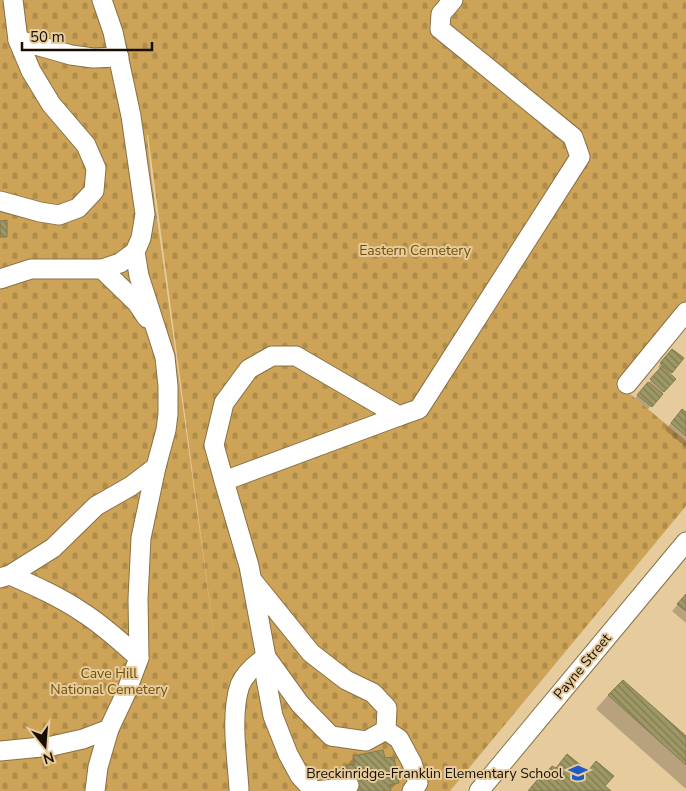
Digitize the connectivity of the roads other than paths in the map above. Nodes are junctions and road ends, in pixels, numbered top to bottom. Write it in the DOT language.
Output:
graph roads {
  1 [pos="12,0"];
  2 [pos="102,0"];
  3 [pos="452,0"];
  4 [pos="18,40"];
  5 [pos="119,58"];
  6 [pos="0,201"];
  7 [pos="135,252"];
  8 [pos="102,269"];
  9 [pos="0,279"];
  10 [pos="686,312"];
  11 [pos="159,334"];
  12 [pos="627,384"];
  13 [pos="399,416"];
  14 [pos="156,467"];
  15 [pos="224,481"];
  16 [pos="686,542"];
  17 [pos="5,577"];
  18 [pos="252,580"];
  19 [pos="266,657"];
  20 [pos="139,658"];
  21 [pos="108,729"];
  22 [pos="386,730"];
  23 [pos="0,751"];
  24 [pos="349,785"];
  25 [pos="239,789"];
  26 [pos="95,791"];
  27 [pos="412,791"];
  28 [pos="479,791"];
  1 -- 4 [label="street"];
  2 -- 5 [label="street"];
  3 -- 13 [label="street"];
  4 -- 5 [label="street"];
  4 -- 6 [label="street"];
  5 -- 7 [label="street"];
  7 -- 8 [label="street"];
  7 -- 11 [label="street"];
  8 -- 9 [label="street"];
  8 -- 11 [label="street"];
  10 -- 12 [label="street"];
  11 -- 14 [label="street"];
  13 -- 15 [label="street"];
  13 -- 15 [label="street"];
  14 -- 17 [label="street"];
  14 -- 20 [label="street"];
  15 -- 18 [label="street"];
  16 -- 28 [label="street, Payne Street"];
  17 -- 20 [label="street"];
  18 -- 19 [label="street"];
  18 -- 22 [label="street"];
  19 -- 22 [label="street"];
  19 -- 24 [label="street"];
  19 -- 25 [label="street"];
  20 -- 21 [label="street"];
  21 -- 23 [label="street"];
  21 -- 26 [label="street"];
  22 -- 27 [label="street"];
}
